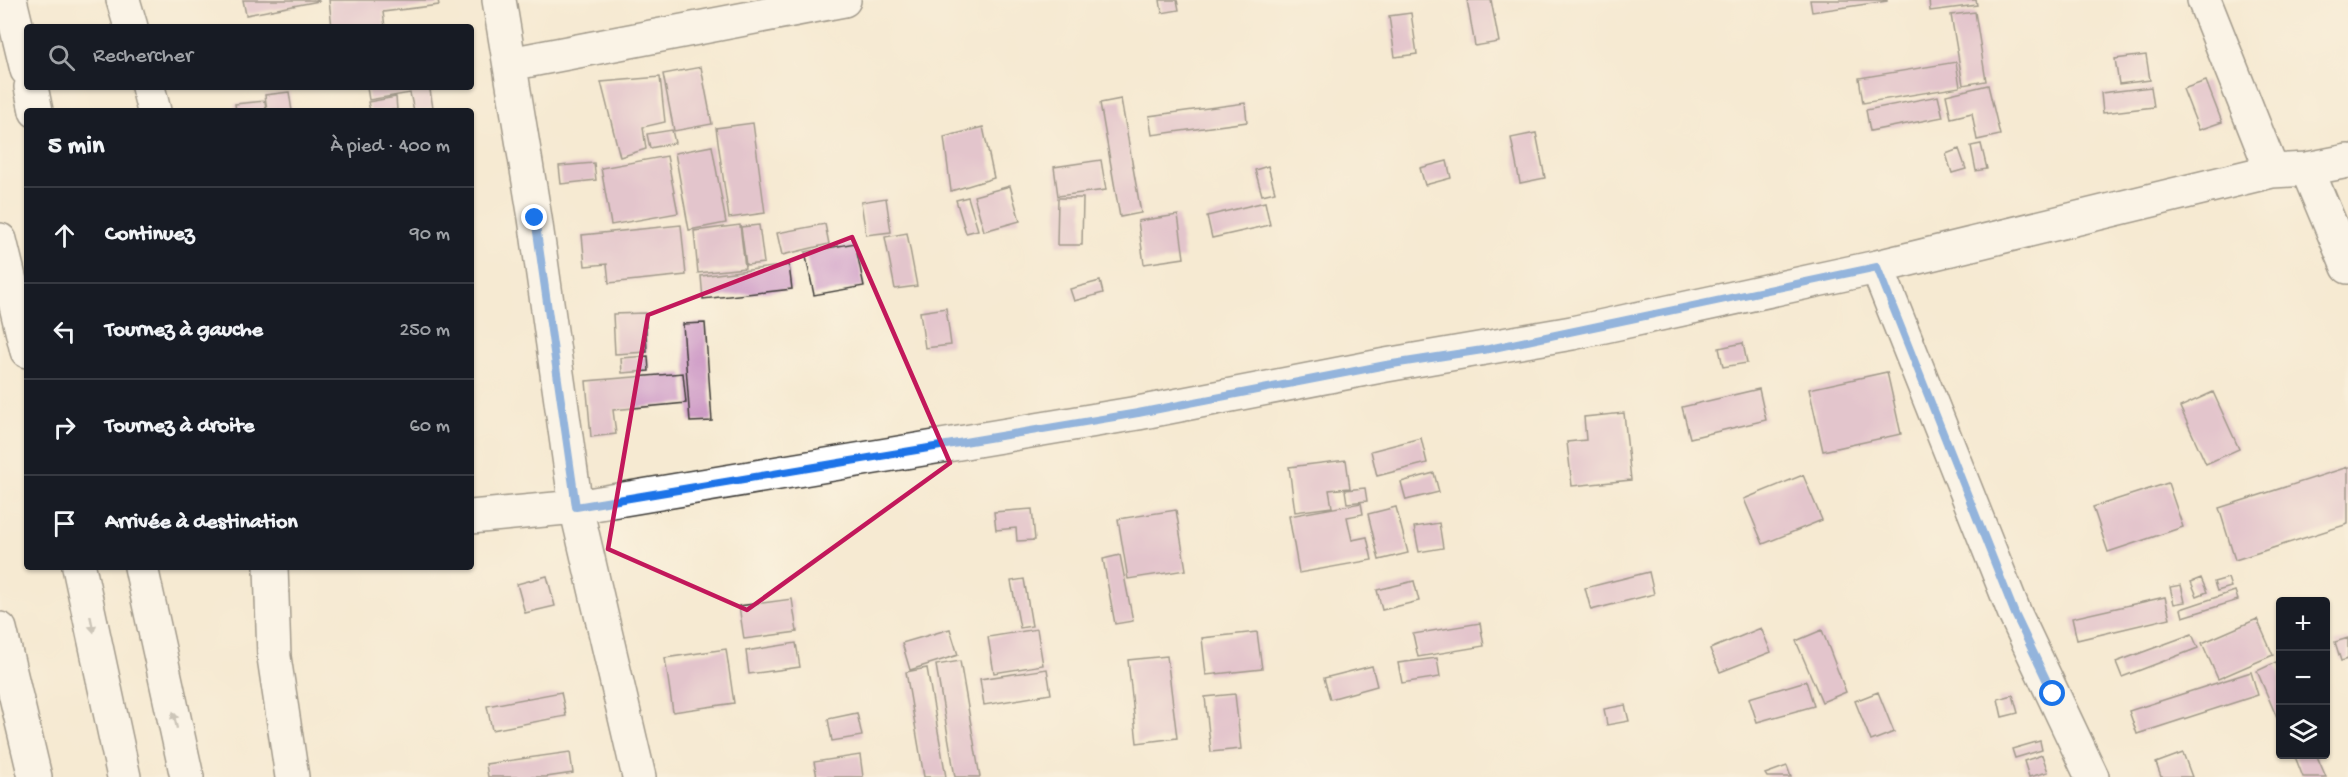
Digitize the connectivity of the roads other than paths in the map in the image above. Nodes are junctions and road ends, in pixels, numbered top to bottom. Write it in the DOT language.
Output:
graph roads {
  1 [pos="10,0"];
  2 [pos="123,0"];
  3 [pos="499,0"];
  4 [pos="844,0"];
  5 [pos="2204,0"];
  6 [pos="130,24"];
  7 [pos="24,58"];
  8 [pos="510,64"];
  9 [pos="32,90"];
  10 [pos="149,90"];
  11 [pos="35,108"];
  12 [pos="153,108"];
  13 [pos="2348,161"];
  14 [pos="2307,169"];
  15 [pos="2272,171"];
  16 [pos="0,240"];
  17 [pos="1877,267"];
  18 [pos="2348,267"];
  19 [pos="24,339"];
  20 [pos="576,507"];
  21 [pos="474,517"];
  22 [pos="80,570"];
  23 [pos="142,570"];
  24 [pos="271,570"];
  25 [pos="0,629"];
  26 [pos="34,777"];
  27 [pos="124,777"];
  28 [pos="188,777"];
  29 [pos="292,777"];
  30 [pos="639,777"];
  31 [pos="2092,777"];
  1 -- 7 [label="street"];
  2 -- 6 [label="street"];
  3 -- 8 [label="street"];
  4 -- 8 [label="street"];
  5 -- 15 [label="street"];
  8 -- 20 [label="street"];
  9 -- 11 [label="street"];
  10 -- 12 [label="street"];
  13 -- 14 [label="street"];
  14 -- 15 [label="street"];
  14 -- 18 [label="street"];
  15 -- 17 [label="street"];
  16 -- 19 [label="street"];
  17 -- 20 [label="street"];
  17 -- 31 [label="street"];
  20 -- 21 [label="street"];
  20 -- 30 [label="street"];
  22 -- 27 [label="street, one-way"];
  28 -- 23 [label="street, one-way"];
  24 -- 29 [label="street"];
  25 -- 26 [label="street"];
}
